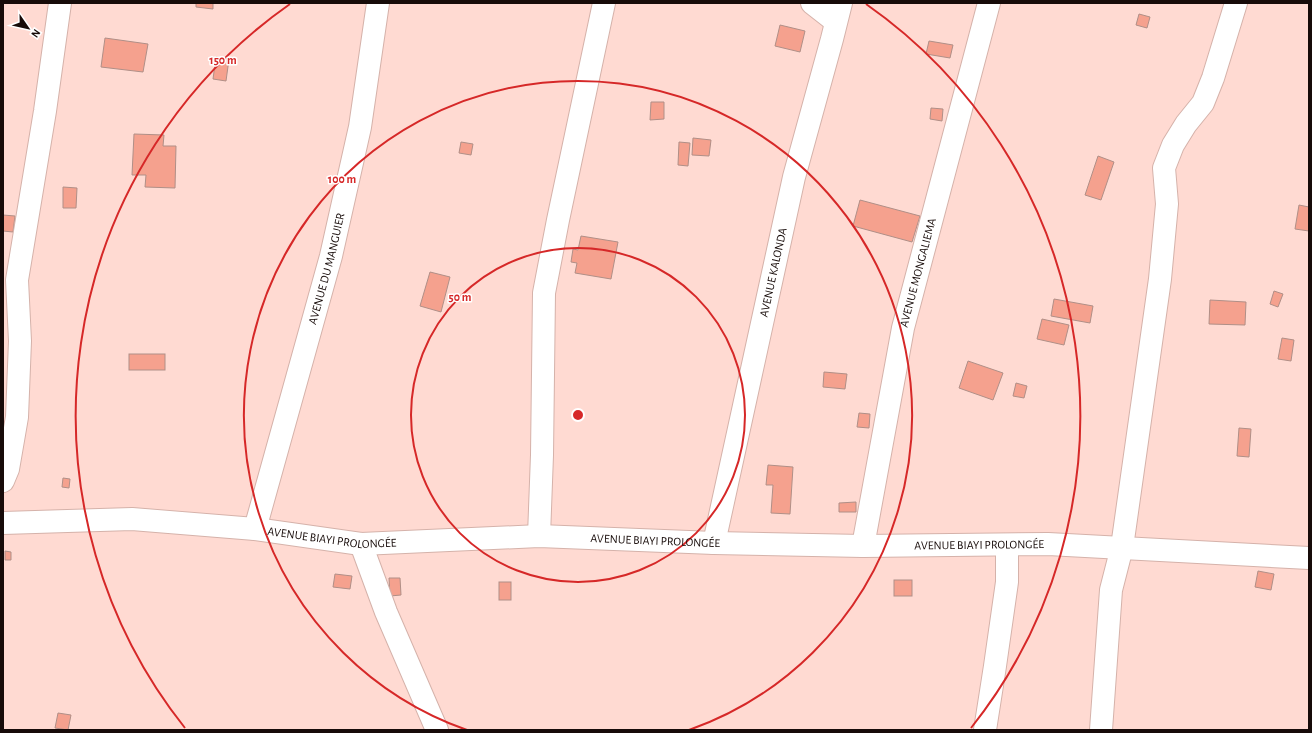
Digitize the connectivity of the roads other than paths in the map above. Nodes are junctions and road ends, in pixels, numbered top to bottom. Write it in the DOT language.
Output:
graph roads {
  1 [pos="60,3"];
  2 [pos="378,3"];
  3 [pos="604,3"];
  4 [pos="812,3"];
  5 [pos="989,3"];
  6 [pos="1236,3"];
  7 [pos="838,12"];
  8 [pos="3,481"];
  9 [pos="3,523"];
  10 [pos="255,529"];
  11 [pos="539,536"];
  12 [pos="714,543"];
  13 [pos="361,544"];
  14 [pos="1007,545"];
  15 [pos="863,546"];
  16 [pos="1122,548"];
  17 [pos="1309,558"];
  18 [pos="437,730"];
  19 [pos="985,730"];
  20 [pos="1101,730"];
  1 -- 8 [label="street"];
  2 -- 10 [label="street, AVENUE DU MANGUIER"];
  3 -- 11 [label="street"];
  4 -- 7 [label="street"];
  5 -- 15 [label="street, AVENUE MONGALIEMA"];
  6 -- 16 [label="street"];
  7 -- 12 [label="street, AVENUE KALONDA"];
  9 -- 10 [label="street, AVENUE BIAYI PROLONGÉE"];
  10 -- 13 [label="street, AVENUE BIAYI PROLONGÉE"];
  11 -- 12 [label="street, AVENUE BIAYI PROLONGÉE"];
  11 -- 13 [label="street, AVENUE BIAYI PROLONGÉE"];
  12 -- 15 [label="street, AVENUE BIAYI PROLONGÉE"];
  13 -- 18 [label="street"];
  14 -- 15 [label="street, AVENUE BIAYI PROLONGÉE"];
  14 -- 16 [label="street, AVENUE BIAYI PROLONGÉE"];
  14 -- 19 [label="street"];
  16 -- 17 [label="street, AVENUE BIAYI PROLONGÉE"];
  16 -- 20 [label="street"];
}
